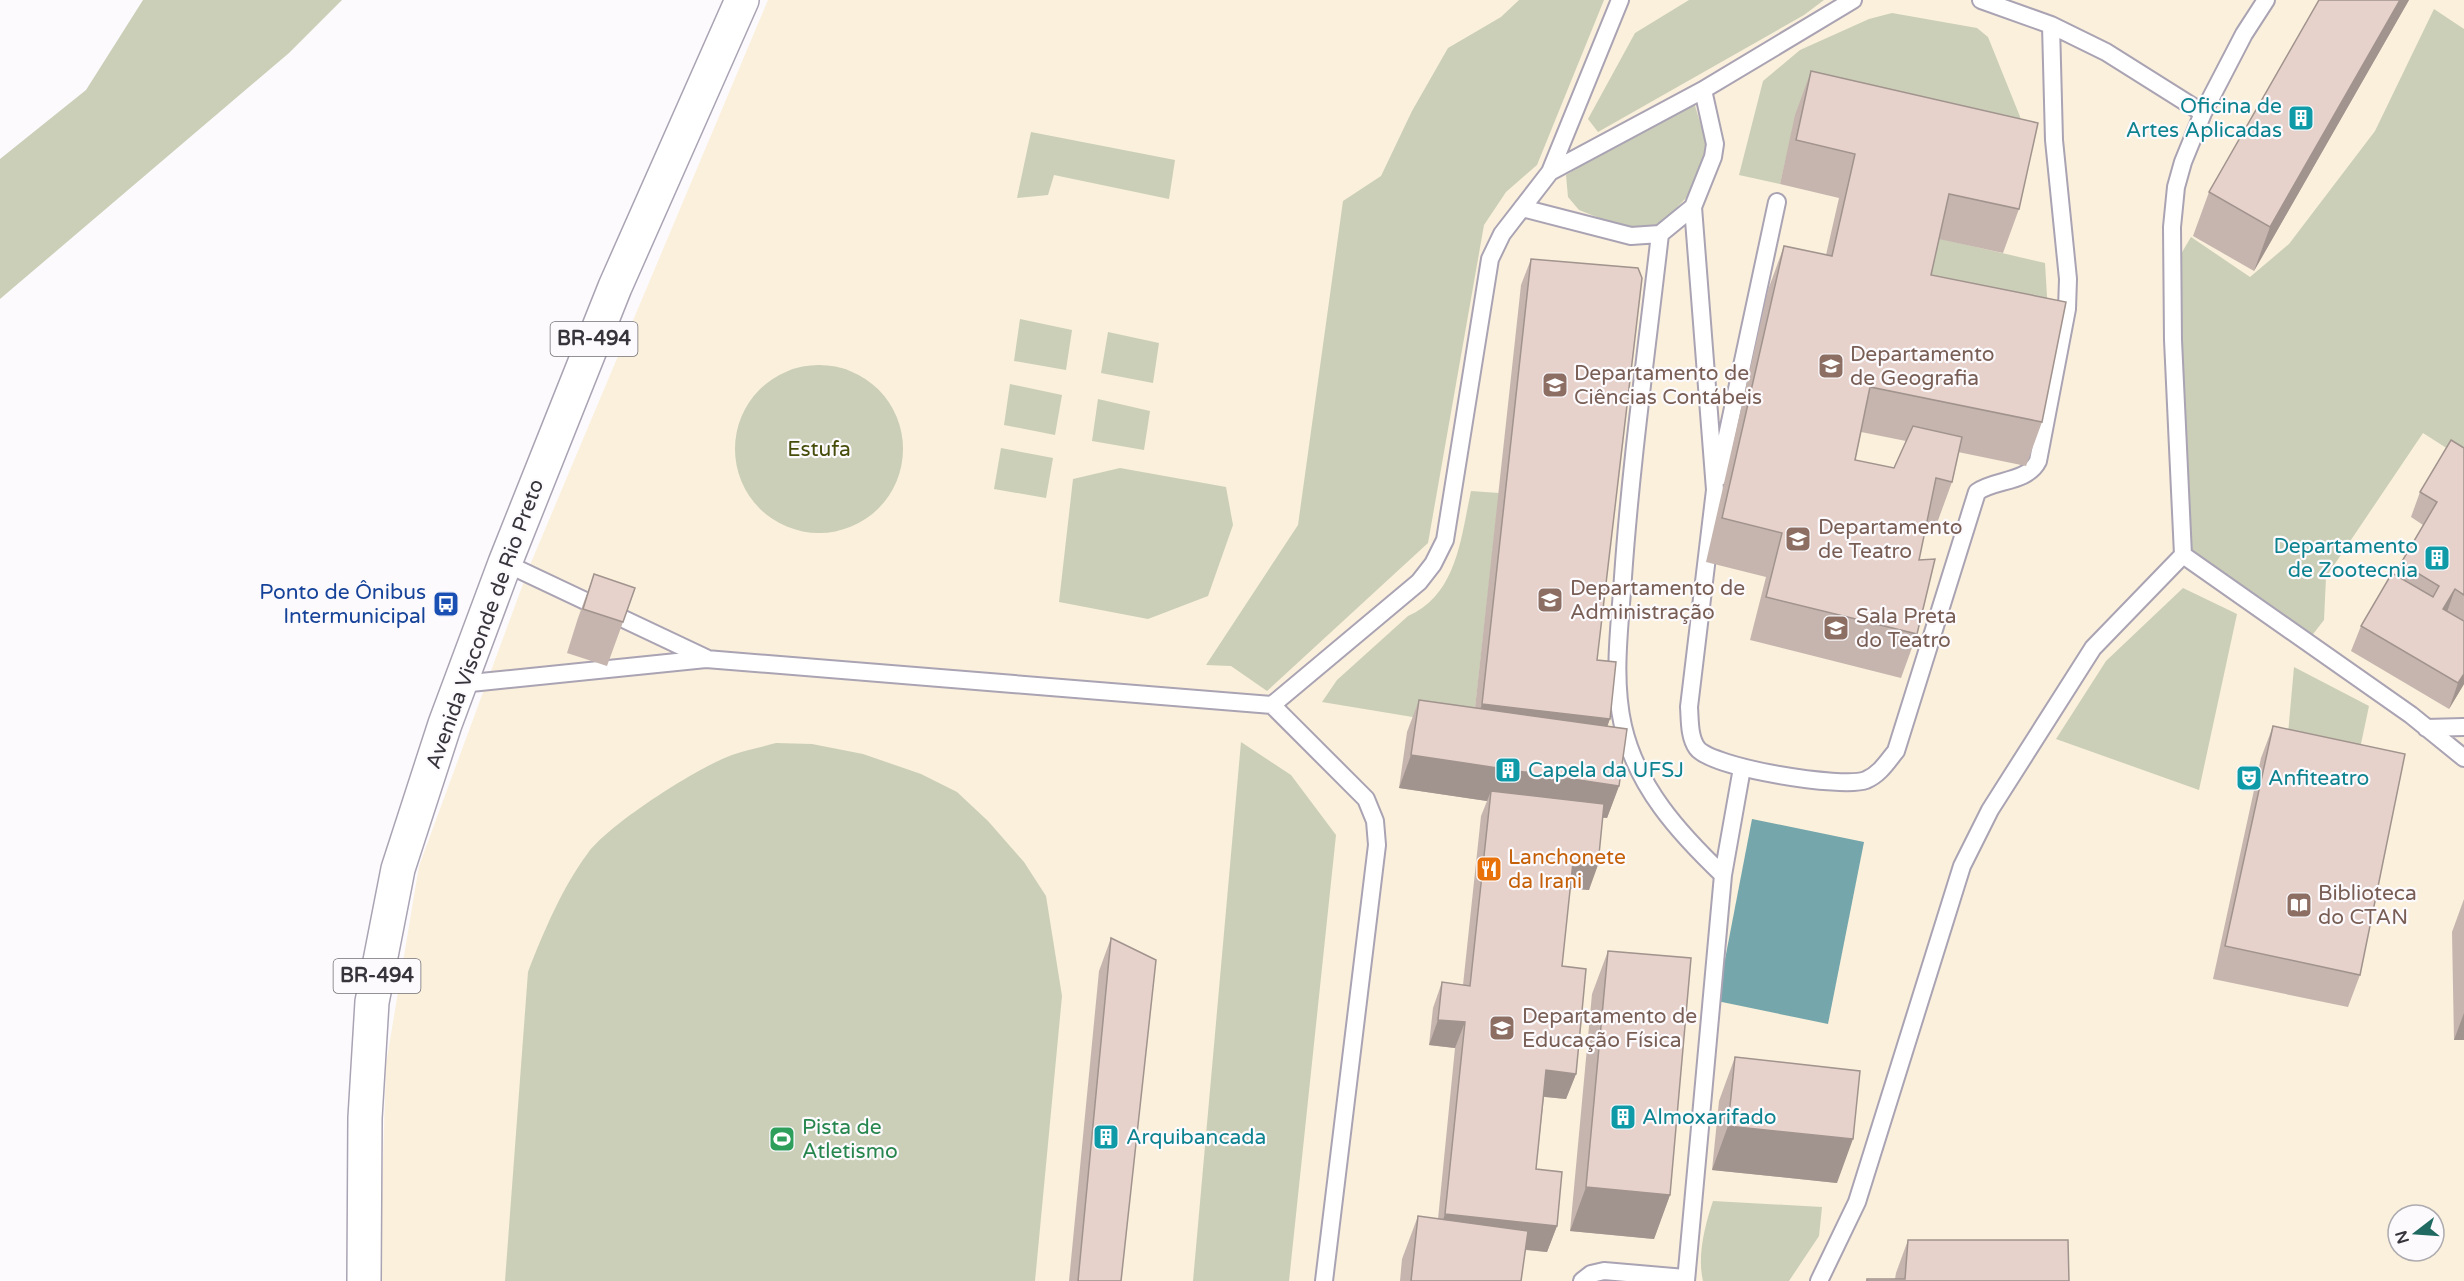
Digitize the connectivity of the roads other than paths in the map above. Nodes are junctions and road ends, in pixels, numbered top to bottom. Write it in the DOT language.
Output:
graph roads {
  1 [pos="742,0"];
  2 [pos="1620,0"];
  3 [pos="1854,0"];
  4 [pos="1981,0"];
  5 [pos="2266,0"];
  6 [pos="2051,25"];
  7 [pos="1703,90"];
  8 [pos="2204,113"];
  9 [pos="1550,172"];
  10 [pos="1777,202"];
  11 [pos="1692,207"];
  12 [pos="1522,208"];
  13 [pos="1660,234"];
  14 [pos="1714,490"];
  15 [pos="2183,555"];
  16 [pos="505,563"];
  17 [pos="706,659"];
  18 [pos="461,684"];
  19 [pos="1272,705"];
  20 [pos="2464,727"];
  21 [pos="2426,728"];
  22 [pos="2464,758"];
  23 [pos="1742,768"];
  24 [pos="1723,875"];
  25 [pos="1685,1280"];
  26 [pos="364,1281"];
  27 [pos="1324,1281"];
  28 [pos="1582,1281"];
  29 [pos="1819,1281"];
  1 -- 16 [label="highway, Avenida Visconde de Rio Preto / BR-494"];
  2 -- 9 [label="lane"];
  3 -- 7 [label="lane"];
  4 -- 6 [label="lane"];
  5 -- 8 [label="lane"];
  6 -- 8 [label="lane"];
  6 -- 23 [label="lane"];
  7 -- 9 [label="lane"];
  7 -- 11 [label="lane"];
  8 -- 15 [label="lane"];
  9 -- 12 [label="lane"];
  10 -- 14 [label="lane"];
  11 -- 13 [label="lane"];
  11 -- 14 [label="lane"];
  12 -- 13 [label="lane"];
  12 -- 19 [label="lane"];
  13 -- 24 [label="lane"];
  14 -- 23 [label="lane"];
  15 -- 21 [label="lane"];
  15 -- 29 [label="lane"];
  16 -- 17 [label="lane"];
  16 -- 18 [label="highway, Avenida Visconde de Rio Preto / BR-494"];
  17 -- 18 [label="lane"];
  17 -- 19 [label="lane"];
  18 -- 26 [label="highway, Avenida Visconde de Rio Preto / BR-494"];
  19 -- 27 [label="lane"];
  20 -- 21 [label="lane"];
  21 -- 22 [label="lane"];
  23 -- 24 [label="lane"];
  24 -- 25 [label="lane"];
  25 -- 28 [label="lane"];
}
